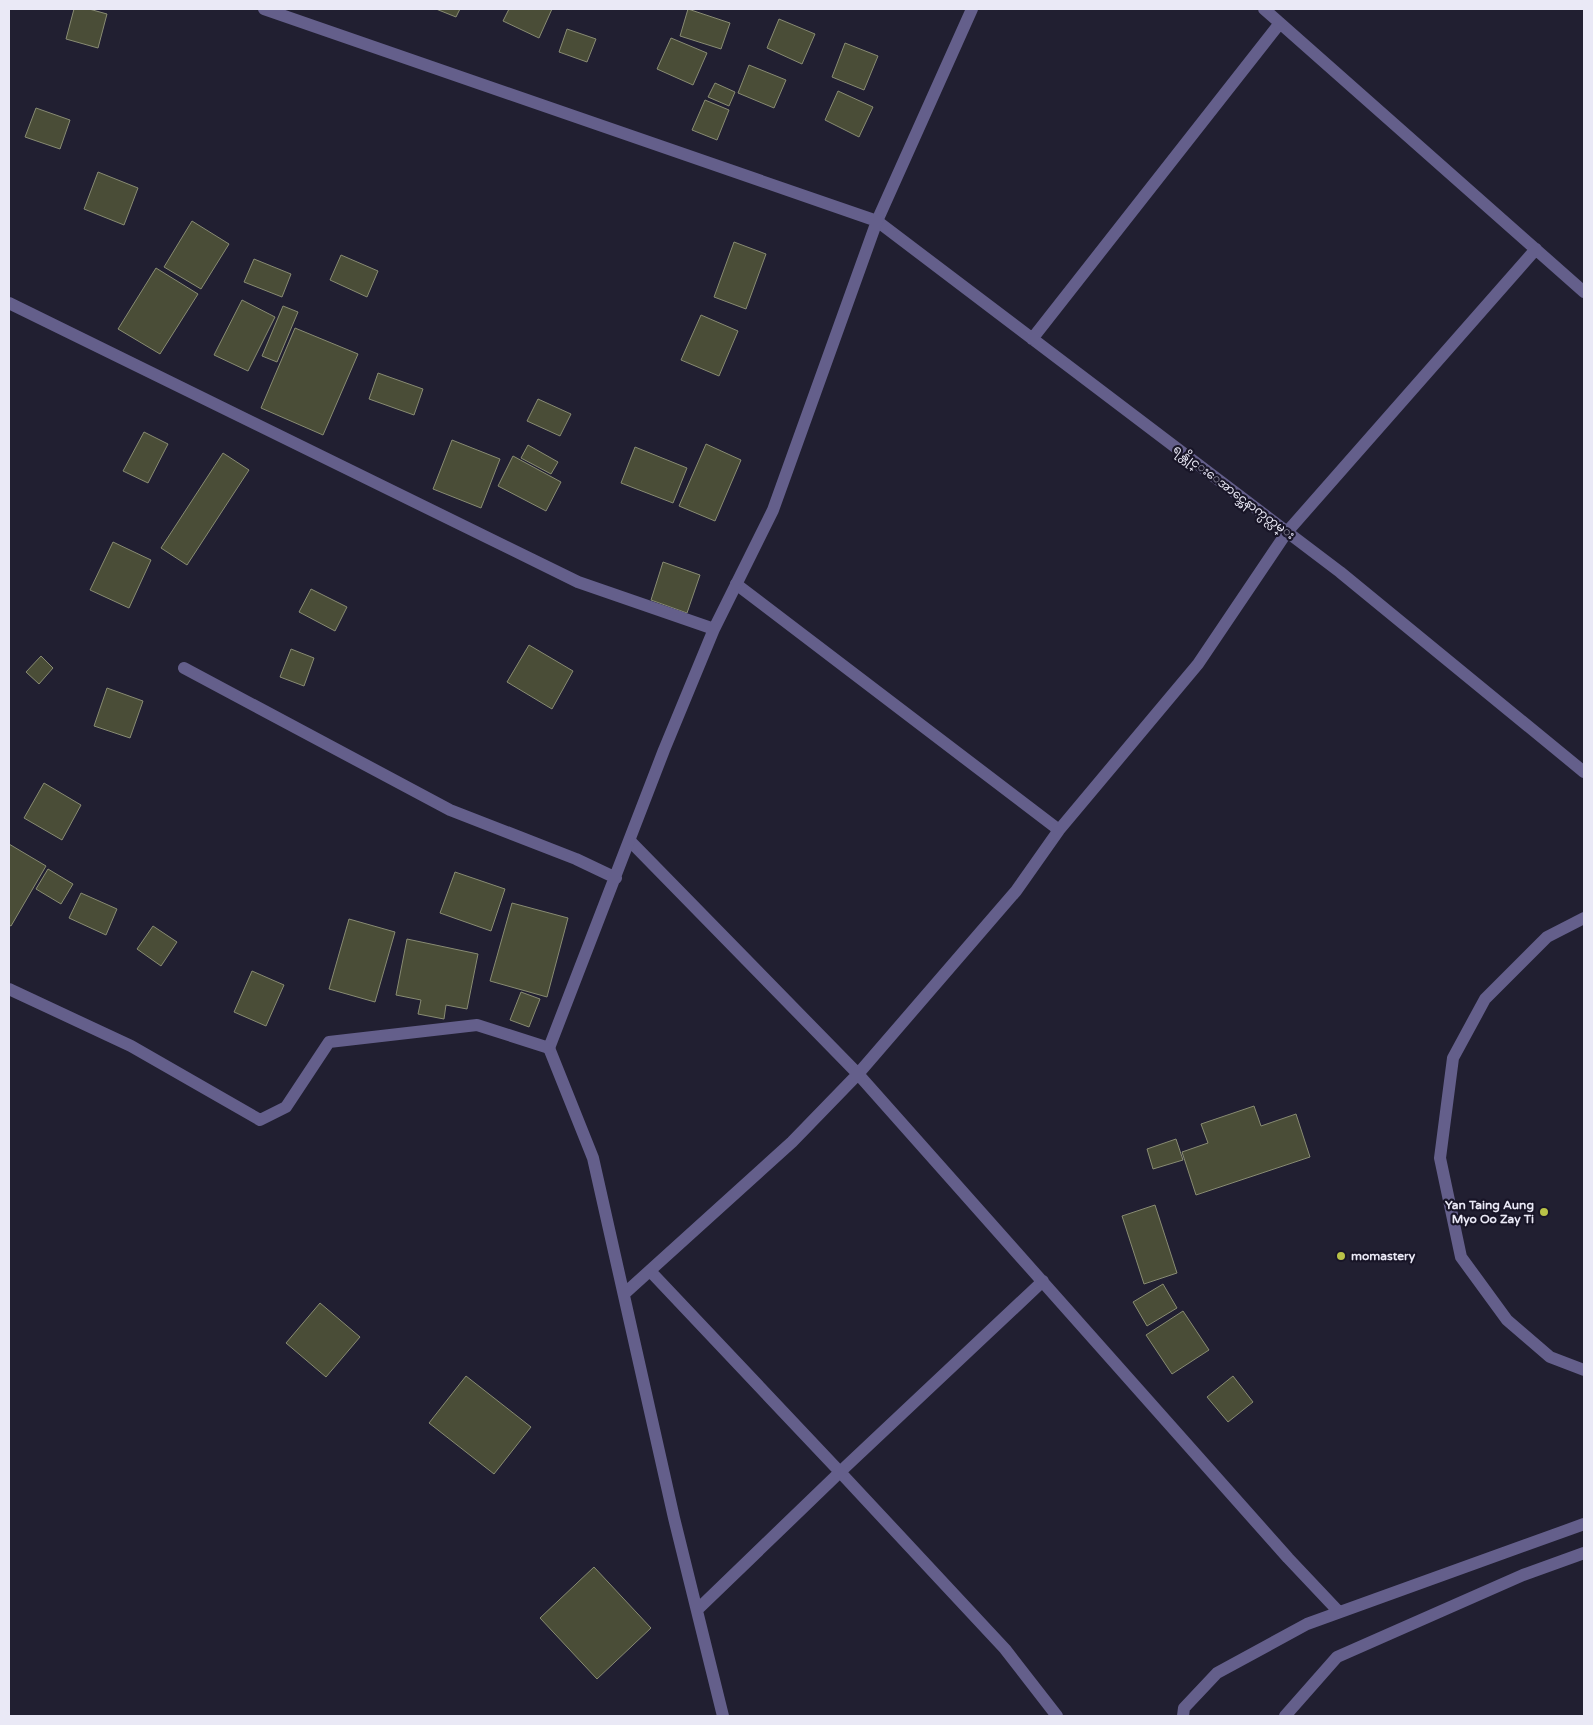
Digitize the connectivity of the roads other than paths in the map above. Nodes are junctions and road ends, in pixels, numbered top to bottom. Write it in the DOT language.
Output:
graph roads {
  1 [pos="264,9"];
  2 [pos="972,9"];
  3 [pos="1264,9"];
  4 [pos="1280,23"];
  5 [pos="877,221"];
  6 [pos="1536,249"];
  7 [pos="1584,292"];
  8 [pos="9,303"];
  9 [pos="1032,339"];
  10 [pos="1287,532"];
  11 [pos="736,584"];
  12 [pos="714,629"];
  13 [pos="184,668"];
  14 [pos="1579,763"];
  15 [pos="1584,772"];
  16 [pos="1059,830"];
  17 [pos="630,841"];
  18 [pos="616,878"];
  19 [pos="1584,918"];
  20 [pos="9,989"];
  21 [pos="550,1048"];
  22 [pos="858,1074"];
  23 [pos="650,1271"];
  24 [pos="1043,1281"];
  25 [pos="624,1294"];
  26 [pos="1584,1370"];
  27 [pos="840,1472"];
  28 [pos="1584,1524"];
  29 [pos="1584,1553"];
  30 [pos="697,1610"];
  31 [pos="1339,1612"];
  32 [pos="722,1716"];
  33 [pos="1058,1716"];
  34 [pos="1183,1716"];
  35 [pos="1285,1716"];
  1 -- 5 [label="street, ရန္တိုင္းေအာင္အေနာက္ပတ္လမ္း"];
  2 -- 5 [label="street"];
  3 -- 4 [label="street"];
  4 -- 6 [label="street"];
  4 -- 9 [label="street"];
  5 -- 9 [label="street, ရန္တိုင္းေအာင္အေနာက္ပတ္လမ္း"];
  5 -- 11 [label="street"];
  6 -- 7 [label="street"];
  6 -- 10 [label="street"];
  8 -- 12 [label="street"];
  9 -- 10 [label="street, ရန္တိုင္းေအာင္အေနာက္ပတ္လမ္း"];
  10 -- 14 [label="street, ရန္တိုင္းေအာင္အေနာက္ပတ္လမ္း"];
  10 -- 16 [label="street"];
  11 -- 12 [label="street"];
  11 -- 16 [label="street"];
  12 -- 17 [label="street"];
  13 -- 18 [label="street"];
  14 -- 15 [label="street, ရန္တိုင္းေအာင္အေနာက္ပတ္လမ္း"];
  16 -- 22 [label="street"];
  17 -- 18 [label="street"];
  17 -- 22 [label="street"];
  18 -- 21 [label="street"];
  19 -- 26 [label="street"];
  20 -- 21 [label="street"];
  21 -- 25 [label="street"];
  22 -- 23 [label="street"];
  22 -- 24 [label="street"];
  23 -- 25 [label="street"];
  23 -- 27 [label="street"];
  24 -- 27 [label="street"];
  24 -- 31 [label="street"];
  25 -- 30 [label="street"];
  27 -- 30 [label="street"];
  27 -- 33 [label="street"];
  28 -- 31 [label="street"];
  29 -- 35 [label="street"];
  30 -- 32 [label="street"];
  31 -- 34 [label="street"];
}
